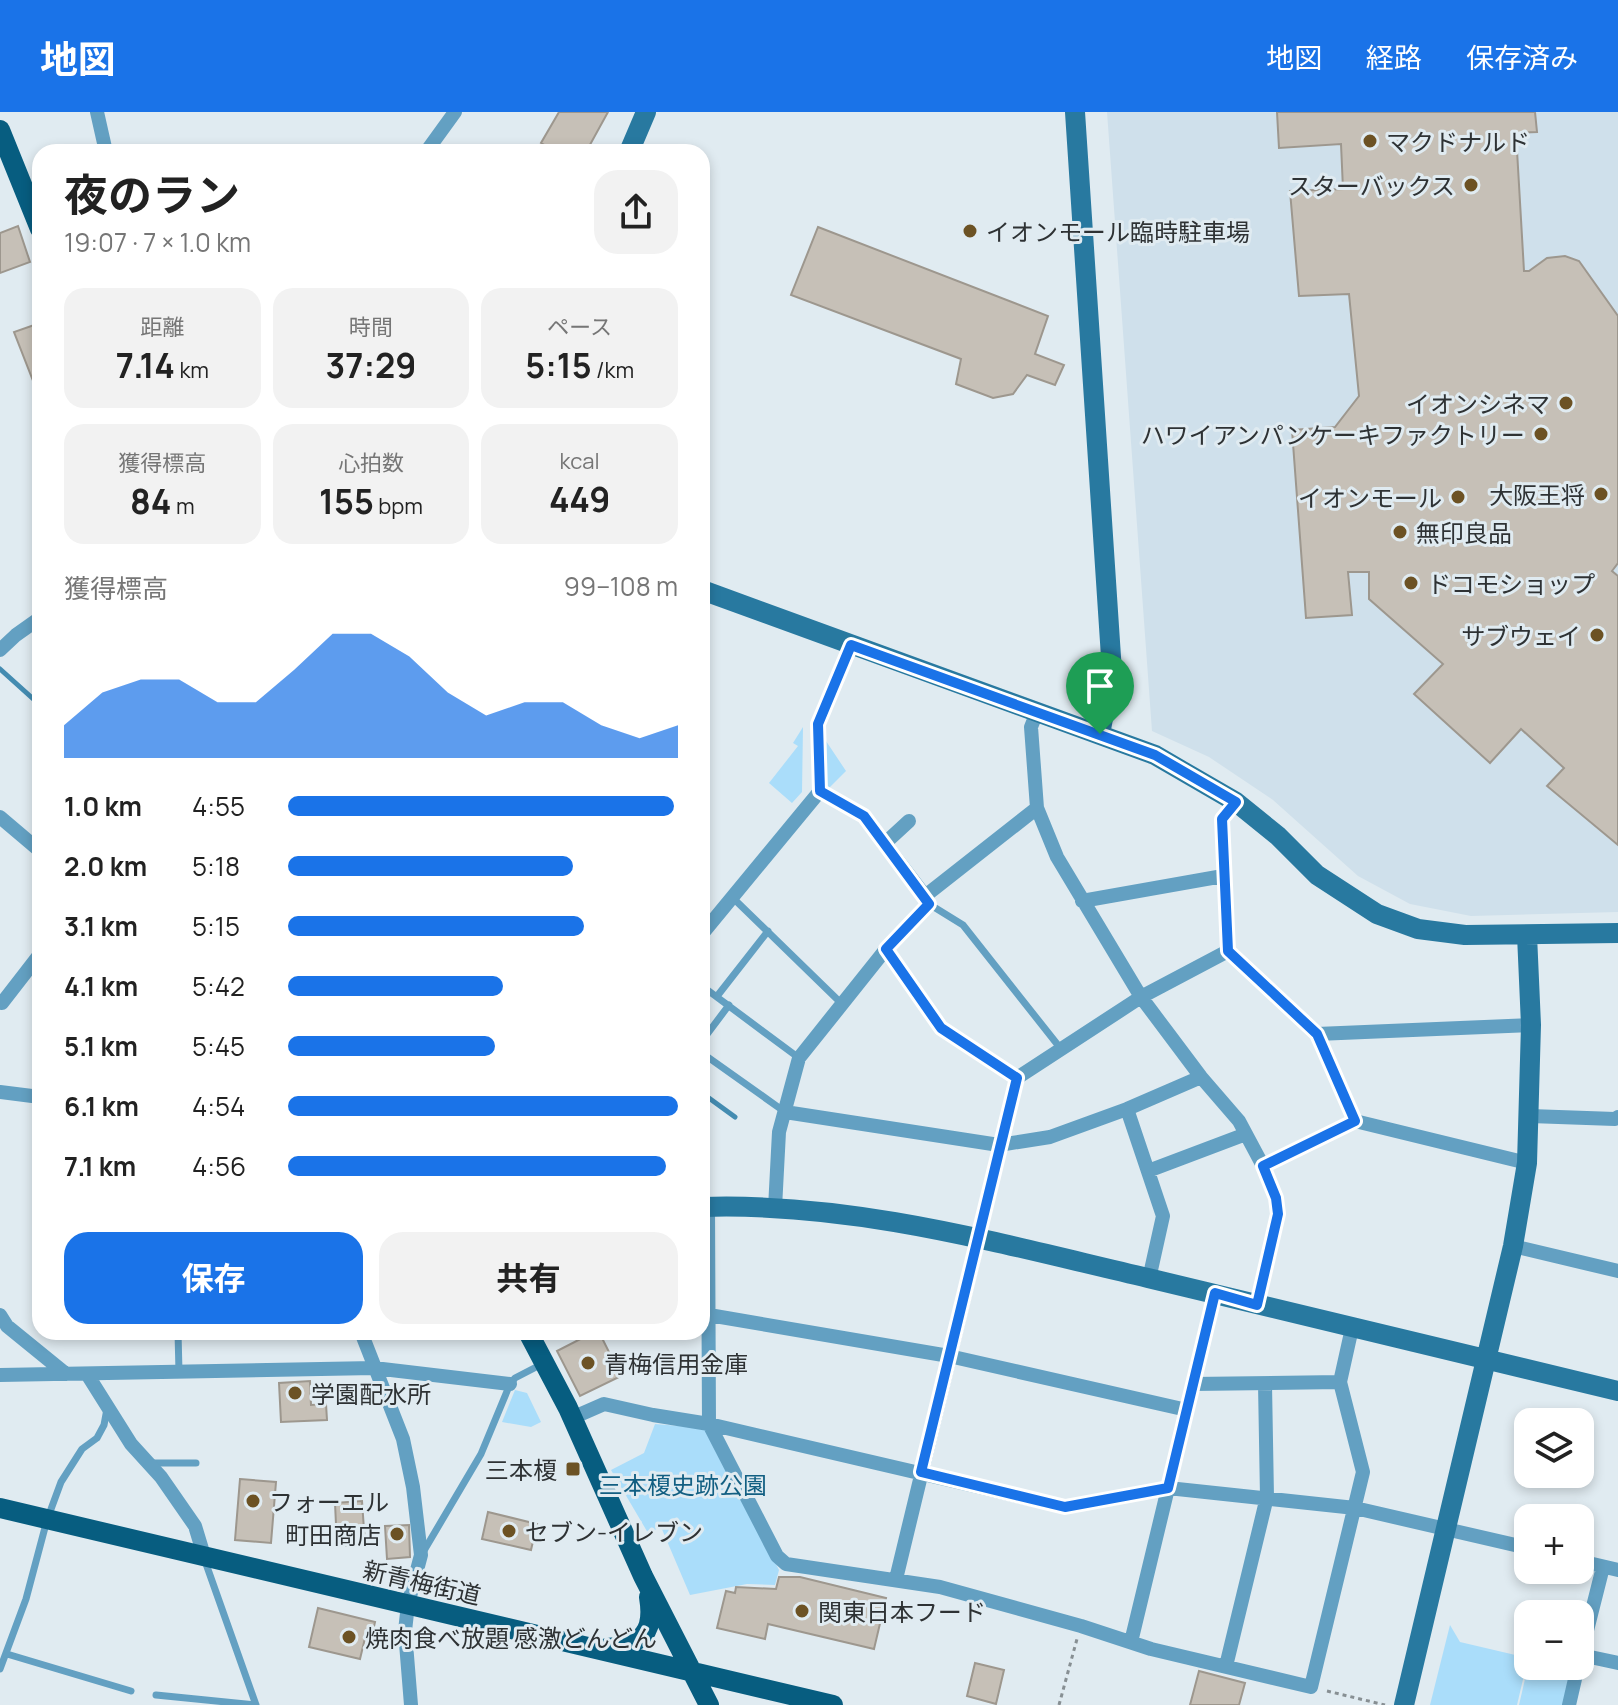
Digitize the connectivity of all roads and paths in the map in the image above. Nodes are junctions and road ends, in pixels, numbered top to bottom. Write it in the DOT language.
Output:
graph roads {
  1 [pos="97,112"];
  2 [pos="455,112"];
  3 [pos="646,112"];
  4 [pos="1075,112"];
  5 [pos="0,130"];
  6 [pos="104,144"];
  7 [pos="432,144"];
  8 [pos="632,144"];
  9 [pos="8,171"];
  10 [pos="32,214"];
  11 [pos="710,593"];
  12 [pos="32,624"];
  13 [pos="851,645"];
  14 [pos="0,650"];
  15 [pos="1037,712"];
  16 [pos="1100,734"];
  17 [pos="820,791"];
  18 [pos="1236,802"];
  19 [pos="1037,808"];
  20 [pos="0,817"];
  21 [pos="909,821"];
  22 [pos="32,844"];
  23 [pos="884,844"];
  24 [pos="1223,876"];
  25 [pos="732,896"];
  26 [pos="927,900"];
  27 [pos="1082,901"];
  28 [pos="710,924"];
  29 [pos="768,931"];
  30 [pos="1618,933"];
  31 [pos="1527,935"];
  32 [pos="886,949"];
  33 [pos="1228,951"];
  34 [pos="32,964"];
  35 [pos="710,990"];
  36 [pos="718,995"];
  37 [pos="1141,997"];
  38 [pos="1,1003"];
  39 [pos="841,1003"];
  40 [pos="729,1005"];
  41 [pos="1531,1025"];
  42 [pos="710,1030"];
  43 [pos="1317,1034"];
  44 [pos="1061,1049"];
  45 [pos="799,1058"];
  46 [pos="710,1059"];
  47 [pos="1201,1077"];
  48 [pos="1017,1078"];
  49 [pos="0,1092"];
  50 [pos="32,1096"];
  51 [pos="1127,1109"];
  52 [pos="785,1112"];
  53 [pos="1530,1116"];
  54 [pos="1617,1120"];
  55 [pos="1355,1121"];
  56 [pos="1246,1134"];
  57 [pos="999,1145"];
  58 [pos="1527,1163"];
  59 [pos="1263,1166"];
  60 [pos="1148,1171"];
  61 [pos="710,1207"];
  62 [pos="775,1208"];
  63 [pos="978,1237"];
  64 [pos="1513,1246"];
  65 [pos="1618,1271"];
  66 [pos="1149,1279"];
  67 [pos="1215,1293"];
  68 [pos="1257,1305"];
  69 [pos="0,1315"];
  70 [pos="710,1315"];
  71 [pos="1352,1328"];
  72 [pos="178,1340"];
  73 [pos="364,1340"];
  74 [pos="532,1340"];
  75 [pos="709,1340"];
  76 [pos="949,1356"];
  77 [pos="1486,1358"];
  78 [pos="544,1363"];
  79 [pos="374,1368"];
  80 [pos="179,1372"];
  81 [pos="66,1374"];
  82 [pos="87,1374"];
  83 [pos="0,1375"];
  84 [pos="1340,1382"];
  85 [pos="510,1384"];
  86 [pos="1193,1384"];
  87 [pos="1265,1384"];
  88 [pos="1618,1391"];
  89 [pos="107,1406"];
  90 [pos="1187,1410"];
  91 [pos="572,1418"];
  92 [pos="709,1424"];
  93 [pos="148,1463"];
  94 [pos="196,1463"];
  95 [pos="921,1472"];
  96 [pos="1168,1488"];
  97 [pos="1267,1497"];
  98 [pos="0,1508"];
  99 [pos="1355,1508"];
  100 [pos="47,1520"];
  101 [pos="1446,1527"];
  102 [pos="1514,1544"];
  103 [pos="421,1555"];
  104 [pos="205,1559"];
  105 [pos="1594,1565"];
  106 [pos="1603,1567"];
  107 [pos="1618,1570"];
  108 [pos="643,1576"];
  109 [pos="896,1579"];
  110 [pos="1594,1602"];
  111 [pos="408,1604"];
  112 [pos="1081,1626"];
  113 [pos="1131,1642"];
  114 [pos="595,1649"];
  115 [pos="7,1654"];
  116 [pos="1594,1659"];
  117 [pos="1618,1663"];
  118 [pos="1226,1666"];
  119 [pos="0,1669"];
  120 [pos="692,1672"];
  121 [pos="1575,1680"];
  122 [pos="1311,1687"];
  123 [pos="131,1691"];
  124 [pos="780,1693"];
  125 [pos="156,1695"];
  126 [pos="174,1701"];
  127 [pos="256,1705"];
  128 [pos="411,1705"];
  129 [pos="709,1705"];
  130 [pos="753,1705"];
  131 [pos="833,1705"];
  132 [pos="1059,1705"];
  133 [pos="1387,1705"];
  134 [pos="1404,1705"];
  135 [pos="1569,1705"];
  1 -- 6 [label="street"];
  2 -- 7 [label="street"];
  3 -- 8 [label="street"];
  4 -- 16 [label="street"];
  5 -- 9 [label="main road"];
  9 -- 10 [label="main road"];
  11 -- 13 [label="street"];
  12 -- 14 [label="street"];
  13 -- 15 [label="street"];
  13 -- 17 [label="street"];
  15 -- 16 [label="street"];
  15 -- 19 [label="street"];
  16 -- 18 [label="street"];
  17 -- 23 [label="street"];
  17 -- 25 [label="street"];
  18 -- 24 [label="street"];
  18 -- 31 [label="street"];
  19 -- 26 [label="street"];
  19 -- 27 [label="street"];
  20 -- 22 [label="street"];
  21 -- 23 [label="street"];
  23 -- 26 [label="street"];
  24 -- 27 [label="street"];
  24 -- 33 [label="street"];
  25 -- 28 [label="street"];
  25 -- 29 [label="lane"];
  26 -- 32 [label="street"];
  26 -- 44 [label="lane"];
  27 -- 37 [label="street"];
  29 -- 36 [label="lane"];
  29 -- 39 [label="lane"];
  30 -- 31 [label="street"];
  31 -- 41 [label="street"];
  32 -- 39 [label="street"];
  32 -- 48 [label="street"];
  33 -- 37 [label="street"];
  33 -- 43 [label="street"];
  34 -- 38 [label="street"];
  35 -- 36 [label="lane"];
  36 -- 40 [label="lane"];
  37 -- 44 [label="street"];
  37 -- 47 [label="street"];
  39 -- 45 [label="street"];
  40 -- 42 [label="lane"];
  40 -- 45 [label="lane"];
  41 -- 43 [label="street"];
  41 -- 53 [label="street"];
  43 -- 55 [label="street"];
  44 -- 48 [label="street"];
  45 -- 52 [label="street"];
  46 -- 52 [label="lane"];
  47 -- 51 [label="street"];
  47 -- 56 [label="street"];
  48 -- 57 [label="street"];
  49 -- 50 [label="street"];
  51 -- 57 [label="street"];
  51 -- 60 [label="street"];
  52 -- 57 [label="street"];
  52 -- 62 [label="street"];
  53 -- 54 [label="street"];
  53 -- 58 [label="street"];
  55 -- 58 [label="street"];
  55 -- 59 [label="street"];
  56 -- 59 [label="street"];
  56 -- 60 [label="street"];
  57 -- 63 [label="street"];
  58 -- 64 [label="street"];
  59 -- 68 [label="street"];
  60 -- 66 [label="street"];
  61 -- 62 [label="street"];
  62 -- 63 [label="street"];
  63 -- 66 [label="street"];
  63 -- 76 [label="street"];
  64 -- 65 [label="street"];
  64 -- 77 [label="street"];
  66 -- 67 [label="street"];
  67 -- 68 [label="street"];
  67 -- 86 [label="street"];
  68 -- 71 [label="street"];
  69 -- 81 [label="street"];
  70 -- 76 [label="street"];
  71 -- 77 [label="street"];
  71 -- 84 [label="street"];
  72 -- 80 [label="lane"];
  73 -- 79 [label="street"];
  74 -- 78 [label="main road"];
  75 -- 92 [label="street"];
  76 -- 90 [label="street"];
  76 -- 95 [label="street"];
  77 -- 88 [label="street"];
  77 -- 101 [label="street"];
  78 -- 85 [label="lane"];
  78 -- 91 [label="main road"];
  79 -- 80 [label="street"];
  79 -- 85 [label="street"];
  79 -- 103 [label="street"];
  80 -- 82 [label="street"];
  81 -- 82 [label="street"];
  81 -- 83 [label="street"];
  82 -- 89 [label="street"];
  84 -- 87 [label="street"];
  84 -- 99 [label="street"];
  85 -- 103 [label="lane"];
  86 -- 87 [label="street"];
  86 -- 90 [label="street"];
  87 -- 97 [label="street"];
  89 -- 93 [label="street"];
  89 -- 100 [label="lane"];
  90 -- 96 [label="street"];
  91 -- 92 [label="street"];
  91 -- 108 [label="main road"];
  92 -- 95 [label="street"];
  92 -- 109 [label="street"];
  93 -- 94 [label="lane"];
  93 -- 104 [label="street"];
  95 -- 96 [label="street"];
  95 -- 109 [label="street"];
  96 -- 97 [label="street"];
  96 -- 113 [label="street"];
  97 -- 99 [label="street"];
  97 -- 118 [label="street"];
  98 -- 100 [label="main road, 新青梅街道"];
  99 -- 101 [label="street"];
  99 -- 122 [label="street"];
  100 -- 104 [label="main road, 新青梅街道"];
  100 -- 115 [label="lane"];
  101 -- 102 [label="street"];
  101 -- 134 [label="street"];
  103 -- 111 [label="street"];
  104 -- 111 [label="main road, 新青梅街道"];
  104 -- 127 [label="lane"];
  105 -- 106 [label="street"];
  106 -- 107 [label="street"];
  106 -- 110 [label="street"];
  108 -- 114 [label="main road"];
  108 -- 120 [label="main road"];
  109 -- 112 [label="street"];
  111 -- 114 [label="main road, 新青梅街道"];
  111 -- 128 [label="street"];
  112 -- 113 [label="street"];
  112 -- 132 [label="path"];
  113 -- 118 [label="street"];
  114 -- 120 [label="main road, 新青梅街道"];
  115 -- 119 [label="lane"];
  115 -- 123 [label="lane"];
  116 -- 117 [label="street"];
  118 -- 122 [label="street"];
  120 -- 124 [label="main road, 新青梅街道"];
  120 -- 129 [label="main road"];
  121 -- 135 [label="street"];
  122 -- 133 [label="path"];
  124 -- 130 [label="main road"];
  124 -- 131 [label="main road, 新青梅街道"];
  125 -- 126 [label="lane"];
  126 -- 127 [label="lane"];
}
